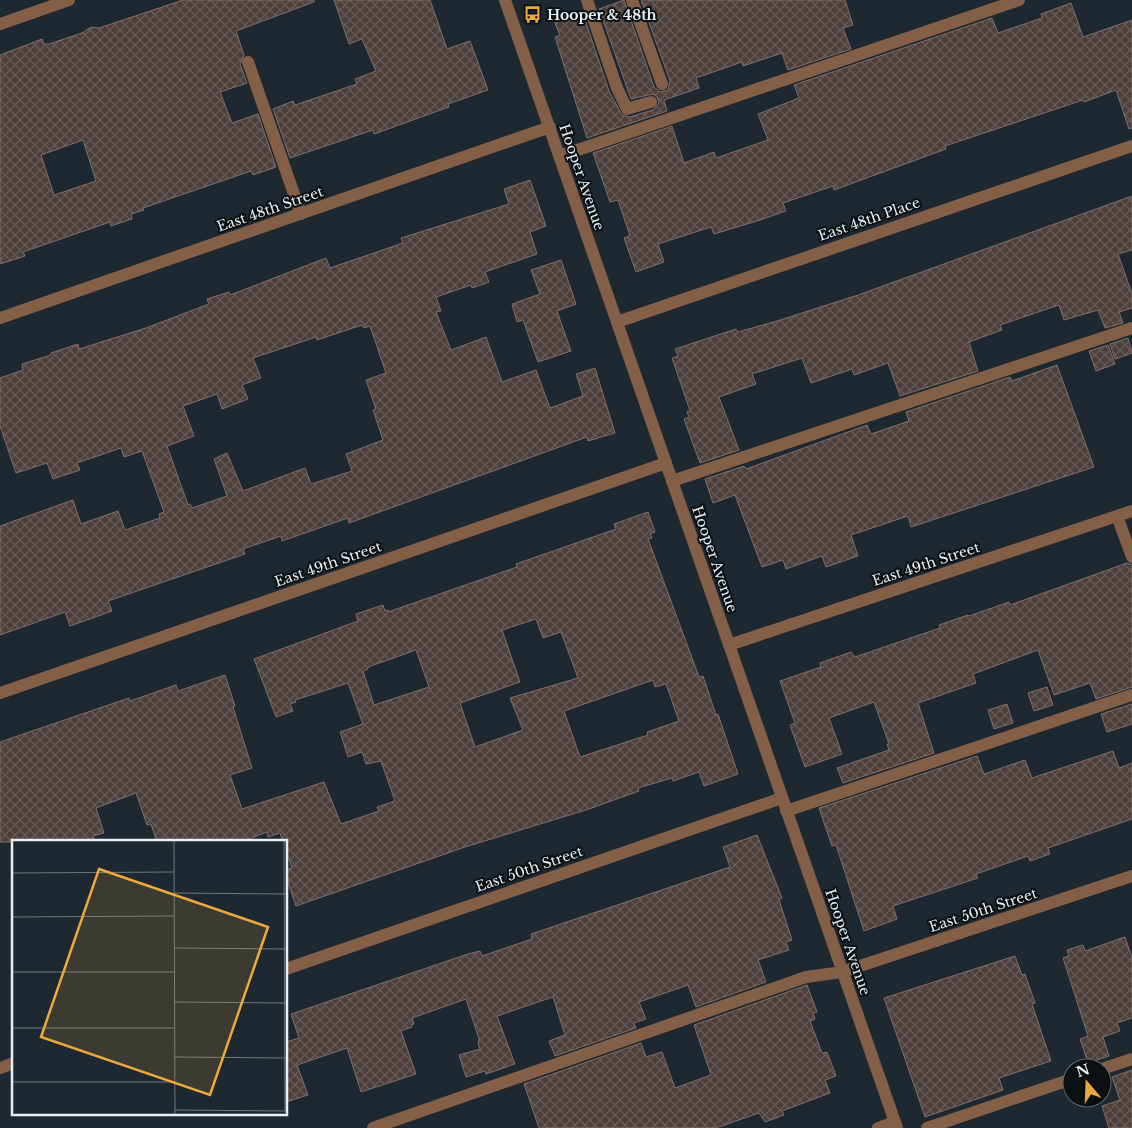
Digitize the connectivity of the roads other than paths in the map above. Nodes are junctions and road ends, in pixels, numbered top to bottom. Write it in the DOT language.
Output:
graph roads {
  1 [pos="69,0"];
  2 [pos="505,0"];
  3 [pos="587,0"];
  4 [pos="632,0"];
  5 [pos="1019,0"];
  6 [pos="0,24"];
  7 [pos="248,62"];
  8 [pos="662,84"];
  9 [pos="651,102"];
  10 [pos="550,127"];
  11 [pos="1132,146"];
  12 [pos="560,156"];
  13 [pos="301,214"];
  14 [pos="0,318"];
  15 [pos="617,322"];
  16 [pos="1132,328"];
  17 [pos="666,463"];
  18 [pos="672,481"];
  19 [pos="1132,511"];
  20 [pos="1117,516"];
  21 [pos="1132,558"];
  22 [pos="729,645"];
  23 [pos="0,693"];
  24 [pos="1132,695"];
  25 [pos="782,798"];
  26 [pos="786,811"];
  27 [pos="1132,876"];
  28 [pos="288,968"];
  29 [pos="842,972"];
  30 [pos="1132,1059"];
  31 [pos="12,1064"];
  32 [pos="1112,1066"];
  33 [pos="0,1068"];
  34 [pos="1062,1082"];
  35 [pos="896,1125"];
  36 [pos="373,1128"];
  37 [pos="878,1128"];
  38 [pos="927,1128"];
  1 -- 6 [label="street"];
  2 -- 10 [label="street, Hooper Avenue"];
  3 -- 9 [label="street"];
  4 -- 8 [label="street"];
  5 -- 12 [label="street"];
  7 -- 13 [label="street"];
  10 -- 12 [label="street, Hooper Avenue"];
  10 -- 13 [label="street, East 48th Street"];
  11 -- 15 [label="street, East 48th Place"];
  12 -- 15 [label="street, Hooper Avenue"];
  13 -- 14 [label="street, East 48th Street"];
  15 -- 17 [label="street, Hooper Avenue"];
  16 -- 18 [label="street"];
  17 -- 18 [label="street, Hooper Avenue"];
  17 -- 23 [label="street, East 49th Street"];
  18 -- 22 [label="street, Hooper Avenue"];
  19 -- 20 [label="street, East 49th Street"];
  20 -- 21 [label="street"];
  20 -- 22 [label="street, East 49th Street"];
  22 -- 25 [label="street, Hooper Avenue"];
  24 -- 26 [label="street"];
  25 -- 26 [label="street, Hooper Avenue"];
  25 -- 28 [label="street, East 50th Street"];
  26 -- 29 [label="street, Hooper Avenue"];
  27 -- 29 [label="street, East 50th Street"];
  29 -- 35 [label="street, Hooper Avenue"];
  29 -- 36 [label="street, East 50th Street"];
  30 -- 32 [label="street"];
  31 -- 33 [label="street"];
  34 -- 38 [label="street"];
  35 -- 37 [label="street"];
}
